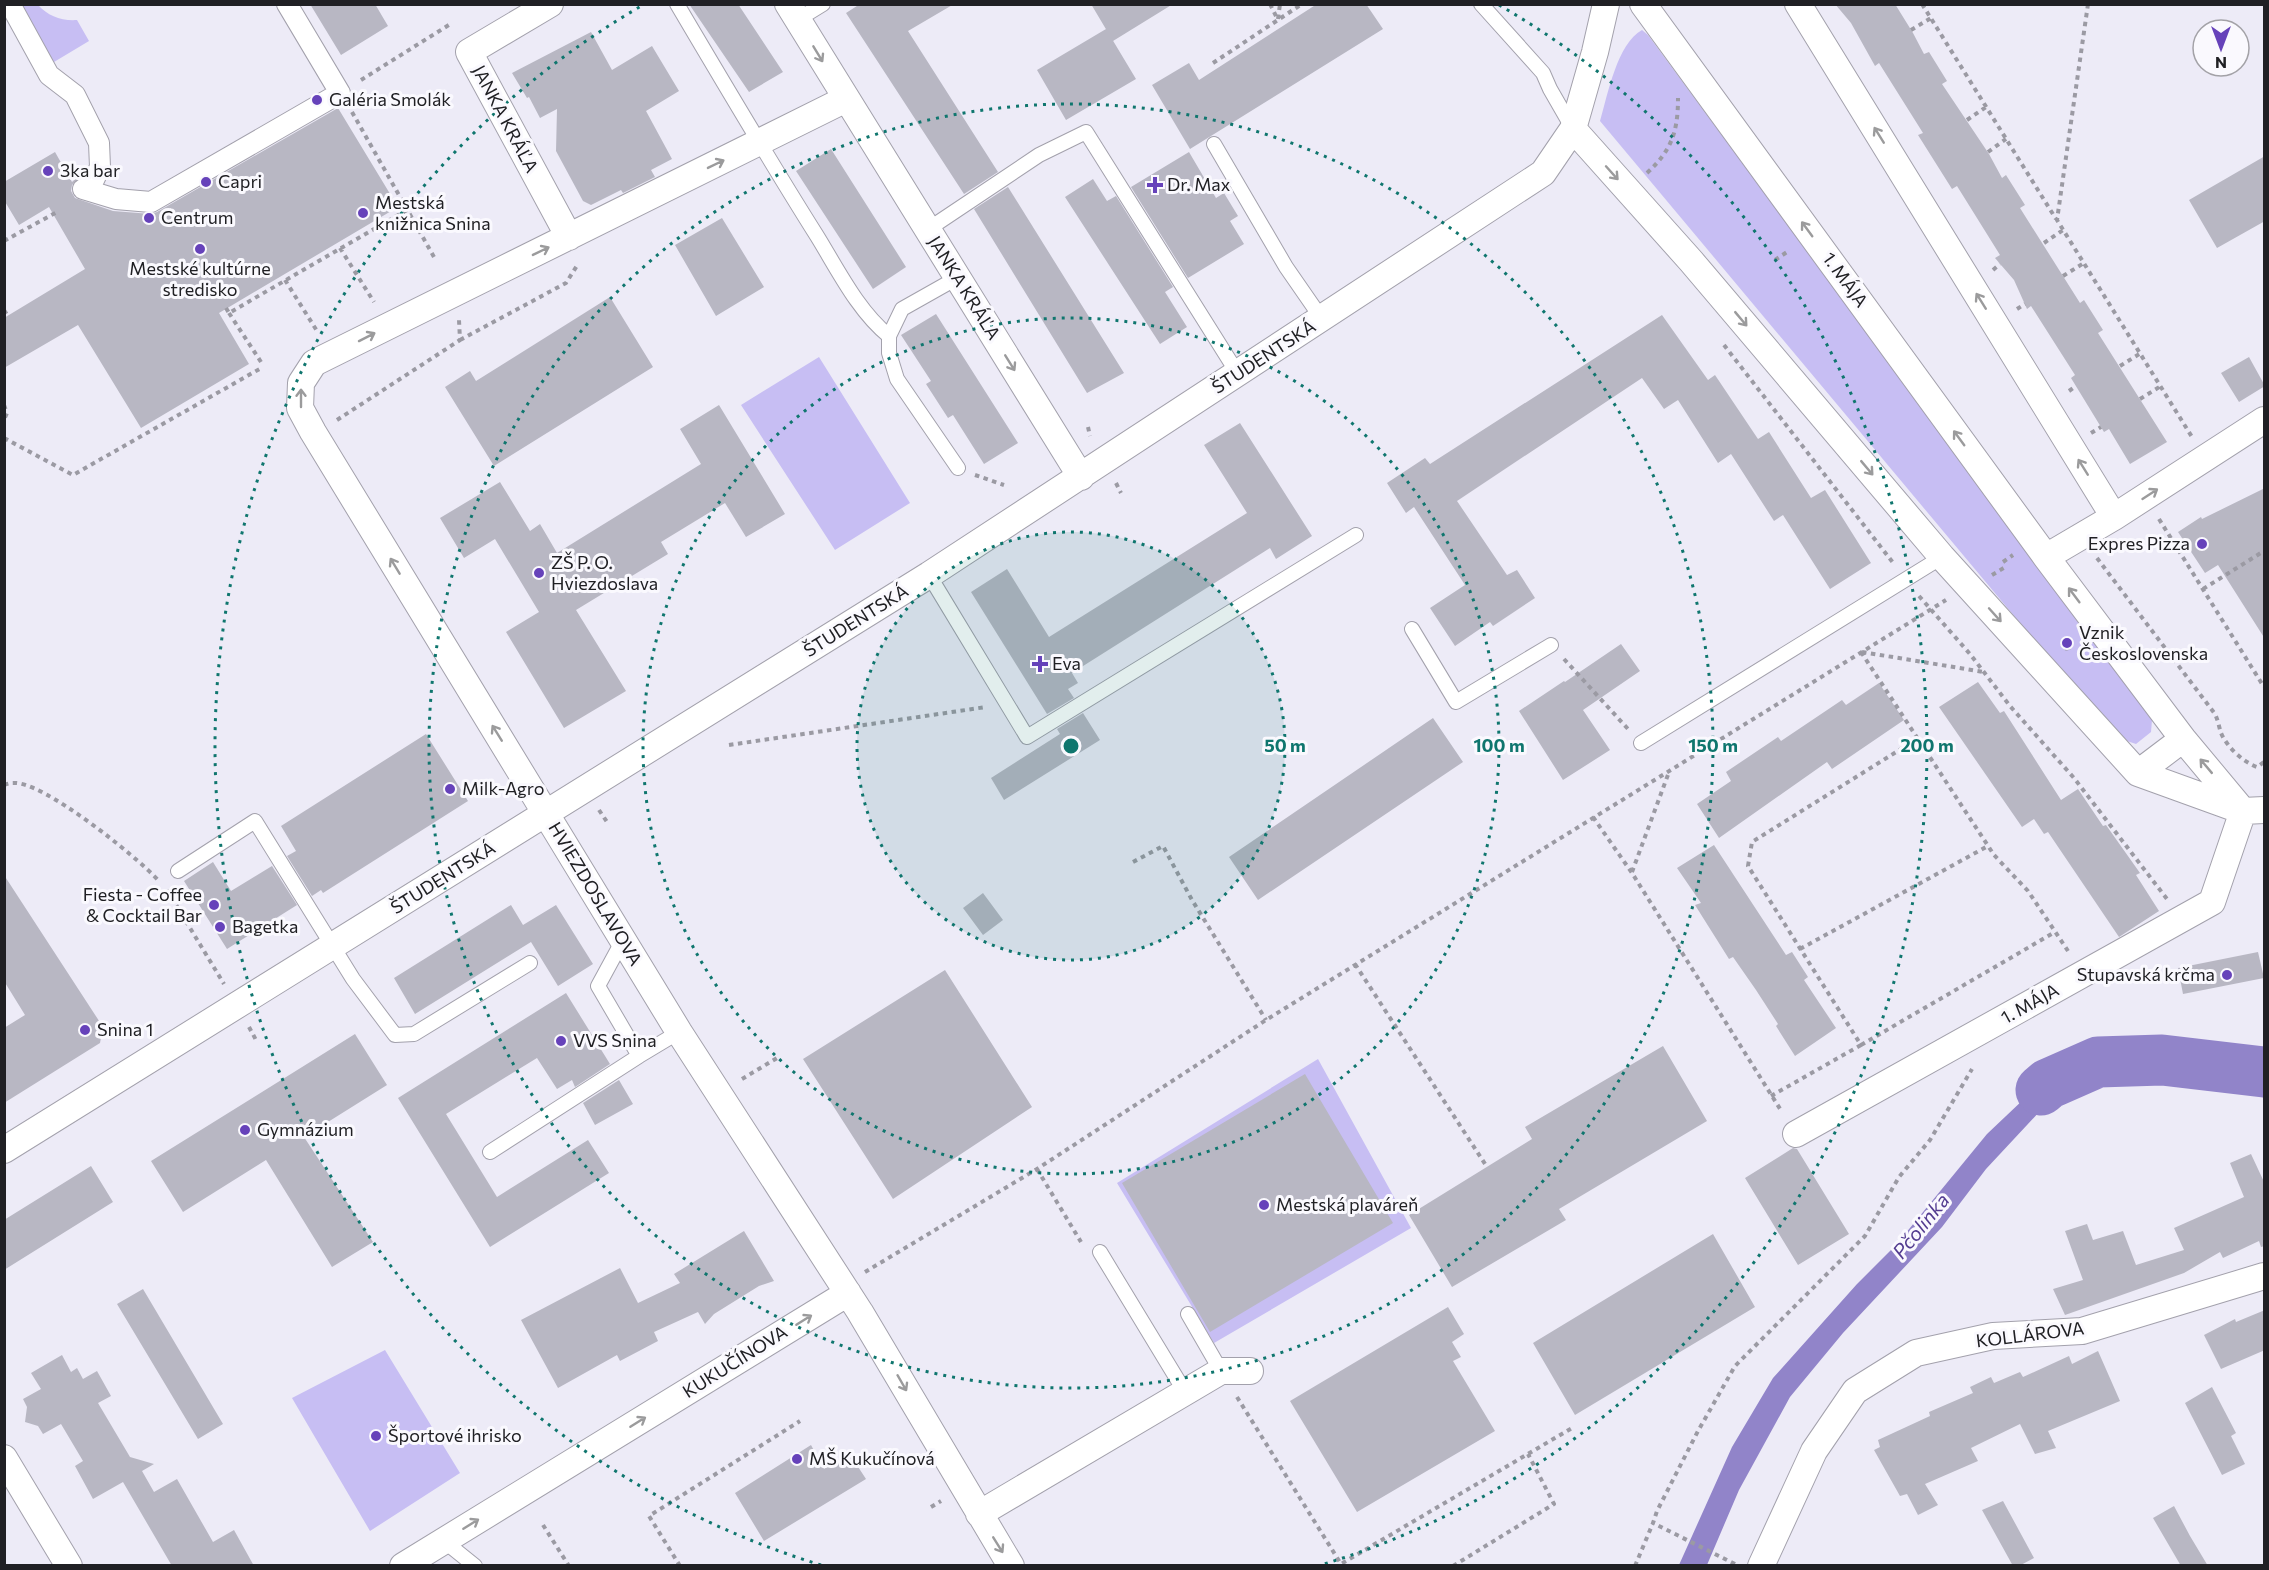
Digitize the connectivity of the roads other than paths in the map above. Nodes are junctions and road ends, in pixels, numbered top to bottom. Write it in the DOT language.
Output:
graph roads {
  1 [pos="10,4"];
  2 [pos="287,4"];
  3 [pos="550,4"];
  4 [pos="677,4"];
  5 [pos="823,4"];
  6 [pos="1481,4"];
  7 [pos="1606,4"];
  8 [pos="1643,4"];
  9 [pos="1798,4"];
  10 [pos="793,12"];
  11 [pos="846,99"];
  12 [pos="1573,129"];
  13 [pos="759,144"];
  14 [pos="1214,144"];
  15 [pos="927,230"];
  16 [pos="575,248"];
  17 [pos="957,278"];
  18 [pos="1322,319"];
  19 [pos="889,336"];
  20 [pos="1238,374"];
  21 [pos="2265,420"];
  22 [pos="958,468"];
  23 [pos="1081,477"];
  24 [pos="2114,517"];
  25 [pos="1356,535"];
  26 [pos="1942,557"];
  27 [pos="2046,557"];
  28 [pos="929,575"];
  29 [pos="1412,629"];
  30 [pos="1551,645"];
  31 [pos="2183,739"];
  32 [pos="1641,743"];
  33 [pos="2138,773"];
  34 [pos="2254,811"];
  35 [pos="547,814"];
  36 [pos="178,871"];
  37 [pos="623,940"];
  38 [pos="332,946"];
  39 [pos="530,963"];
  40 [pos="679,1032"];
  41 [pos="639,1056"];
  42 [pos="1796,1134"];
  43 [pos="4,1150"];
  44 [pos="490,1152"];
  45 [pos="1100,1252"];
  46 [pos="2265,1276"];
  47 [pos="845,1289"];
  48 [pos="1188,1314"];
  49 [pos="1221,1371"];
  50 [pos="1250,1371"];
  51 [pos="1185,1392"];
  52 [pos="4,1458"];
  53 [pos="979,1514"];
  54 [pos="444,1541"];
  55 [pos="69,1566"];
  56 [pos="404,1566"];
  57 [pos="475,1566"];
  58 [pos="1011,1566"];
  59 [pos="1761,1566"];
  1 -- 2 [label="street"];
  3 -- 16 [label="street, JANKA KRÁĽA"];
  4 -- 13 [label="lane"];
  5 -- 10 [label="lane"];
  6 -- 12 [label="lane"];
  7 -- 12 [label="street, ŠTUDENTSKÁ"];
  27 -- 8 [label="street, 1. MÁJA, one-way"];
  24 -- 9 [label="street, one-way"];
  10 -- 11 [label="street, JANKA KRÁĽA, one-way"];
  11 -- 13 [label="street"];
  11 -- 15 [label="street, JANKA KRÁĽA"];
  12 -- 18 [label="street, ŠTUDENTSKÁ"];
  12 -- 26 [label="street, one-way"];
  16 -- 13 [label="street, one-way"];
  13 -- 19 [label="lane"];
  14 -- 18 [label="lane"];
  15 -- 17 [label="street, JANKA KRÁĽA"];
  15 -- 20 [label="lane"];
  35 -- 16 [label="street, HVIEZDOSLAVOVA, one-way"];
  17 -- 19 [label="lane"];
  17 -- 23 [label="street, JANKA KRÁĽA, one-way"];
  18 -- 20 [label="street, ŠTUDENTSKÁ"];
  19 -- 22 [label="lane"];
  20 -- 23 [label="street, ŠTUDENTSKÁ"];
  24 -- 21 [label="street, one-way"];
  23 -- 28 [label="street, ŠTUDENTSKÁ"];
  24 -- 27 [label="street"];
  25 -- 28 [label="lane"];
  26 -- 32 [label="lane"];
  26 -- 33 [label="street, one-way"];
  31 -- 27 [label="street, 1. MÁJA, one-way"];
  28 -- 35 [label="street, ŠTUDENTSKÁ"];
  29 -- 30 [label="lane"];
  31 -- 33 [label="street"];
  34 -- 31 [label="street, 1. MÁJA, one-way"];
  33 -- 34 [label="street"];
  34 -- 42 [label="street, 1. MÁJA"];
  35 -- 37 [label="street, HVIEZDOSLAVOVA"];
  35 -- 38 [label="street, ŠTUDENTSKÁ"];
  36 -- 38 [label="lane"];
  37 -- 40 [label="street, HVIEZDOSLAVOVA"];
  37 -- 41 [label="lane"];
  38 -- 39 [label="lane"];
  38 -- 43 [label="street, ŠTUDENTSKÁ"];
  40 -- 41 [label="lane"];
  40 -- 47 [label="street, HVIEZDOSLAVOVA"];
  41 -- 44 [label="lane"];
  45 -- 51 [label="lane"];
  46 -- 59 [label="street, KOLLÁROVA"];
  47 -- 53 [label="street, one-way"];
  54 -- 47 [label="street, KUKUČÍNOVA, one-way"];
  48 -- 49 [label="lane"];
  49 -- 50 [label="street"];
  49 -- 51 [label="street"];
  51 -- 53 [label="street"];
  52 -- 55 [label="street"];
  53 -- 58 [label="street, one-way"];
  54 -- 56 [label="street, KUKUČÍNOVA"];
  54 -- 57 [label="lane"];
}
